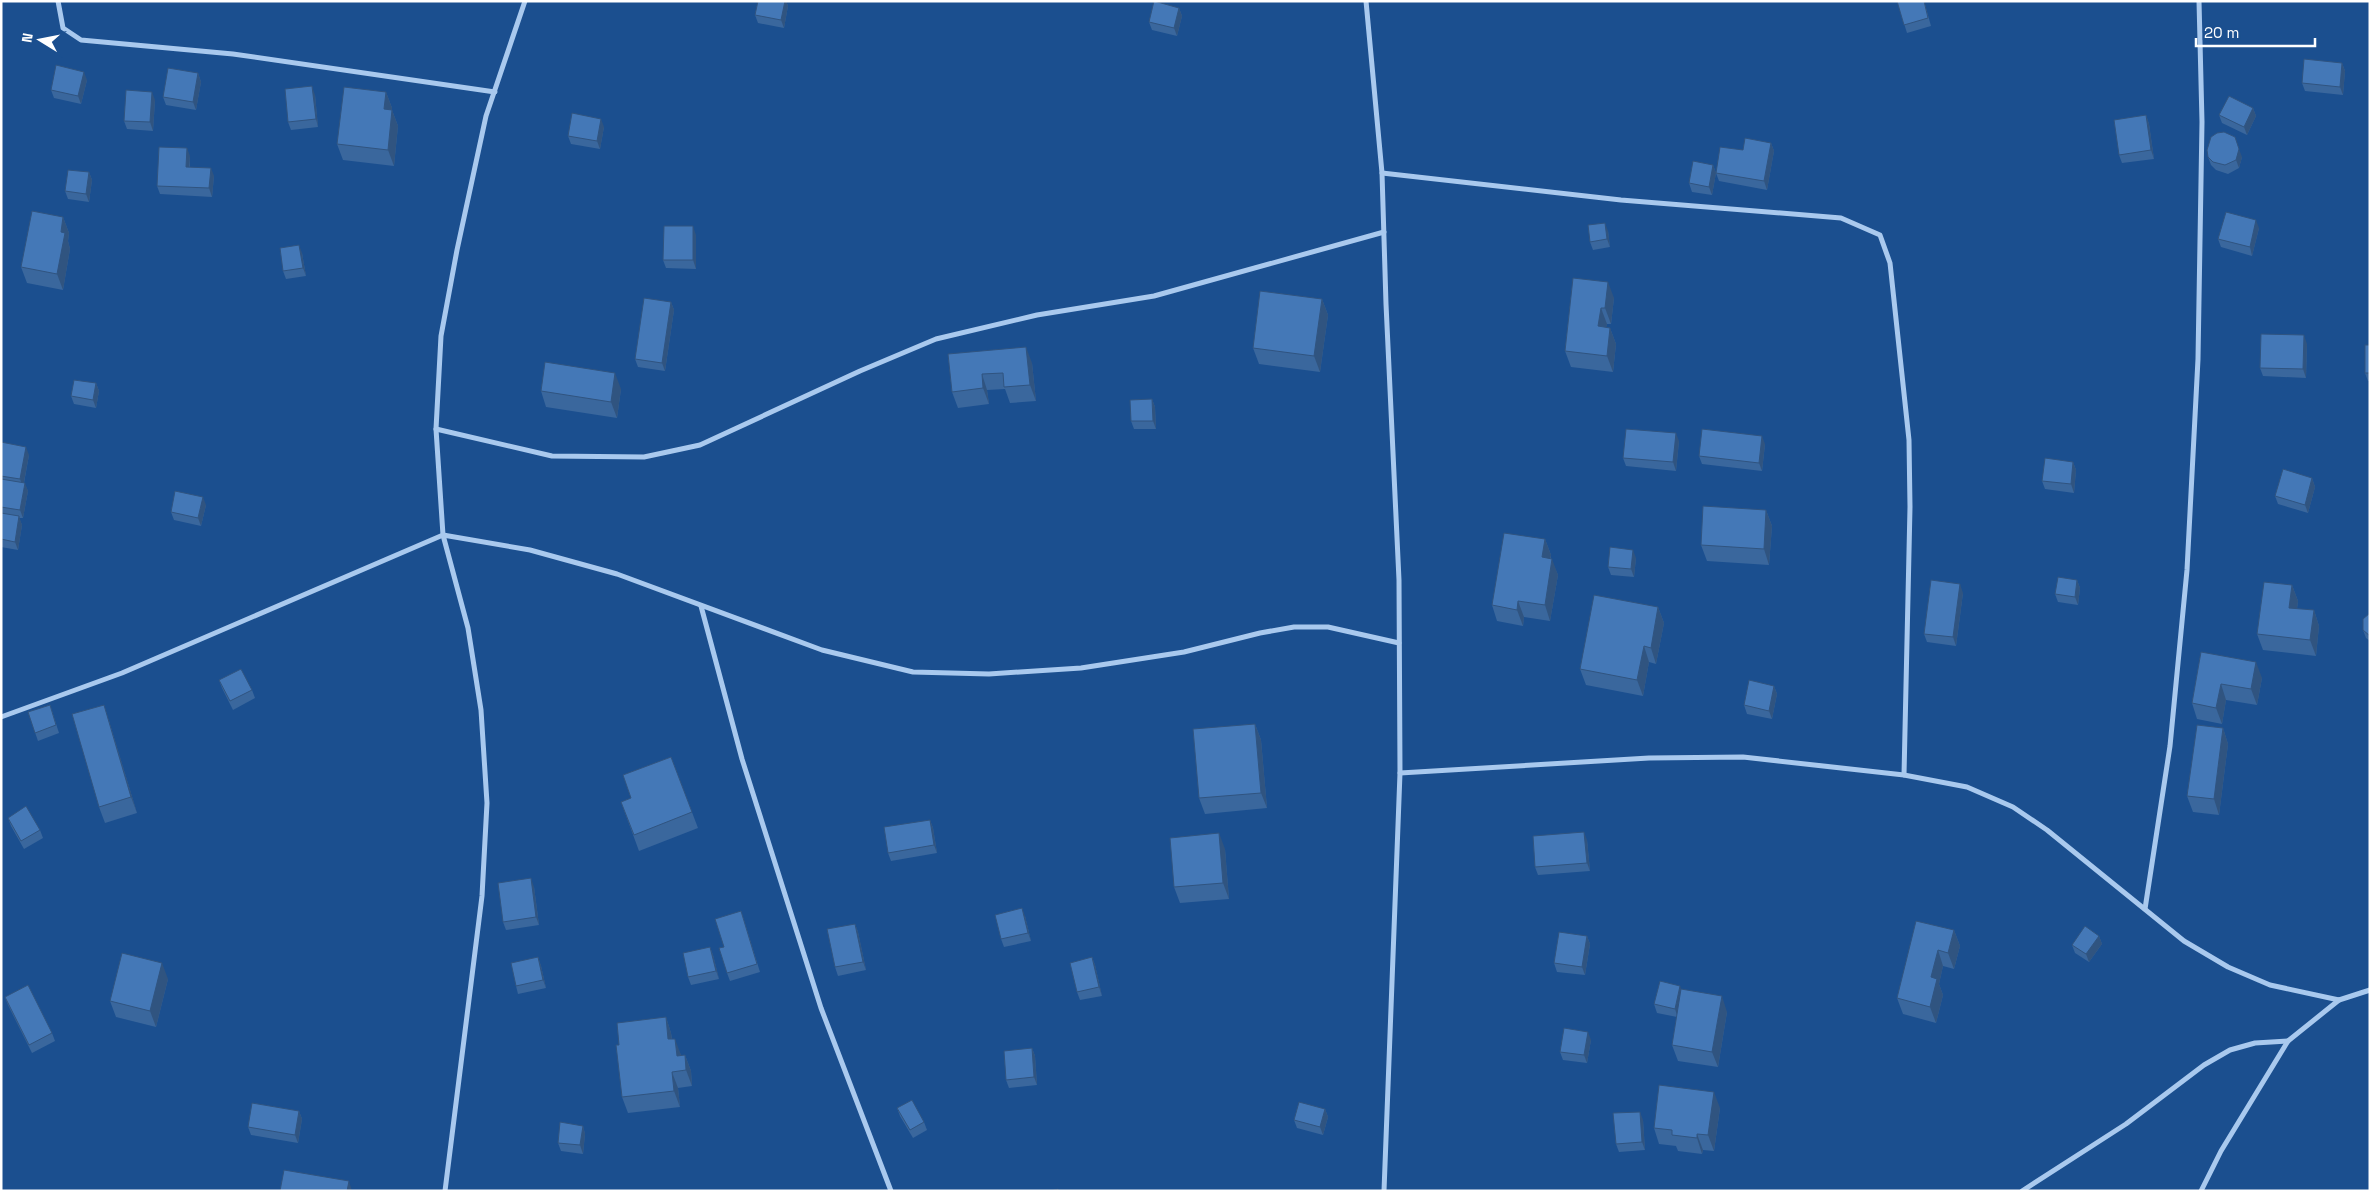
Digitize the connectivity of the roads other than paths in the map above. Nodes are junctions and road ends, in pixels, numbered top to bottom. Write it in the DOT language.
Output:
graph roads {
  1 [pos="58,1"];
  2 [pos="525,1"];
  3 [pos="1366,1"];
  4 [pos="2199,1"];
  5 [pos="494,92"];
  6 [pos="1382,174"];
  7 [pos="1384,232"];
  8 [pos="436,429"];
  9 [pos="443,535"];
  10 [pos="701,606"];
  11 [pos="1399,643"];
  12 [pos="1,717"];
  13 [pos="1400,773"];
  14 [pos="1904,775"];
  15 [pos="2145,909"];
  16 [pos="2370,990"];
  17 [pos="2338,1000"];
  18 [pos="2288,1041"];
  19 [pos="445,1191"];
  20 [pos="891,1191"];
  21 [pos="1384,1191"];
  22 [pos="2022,1191"];
  23 [pos="2201,1191"];
  1 -- 5 [label="street"];
  2 -- 5 [label="street"];
  3 -- 6 [label="street"];
  4 -- 15 [label="street"];
  5 -- 8 [label="street"];
  6 -- 7 [label="street"];
  6 -- 14 [label="street"];
  7 -- 8 [label="street"];
  7 -- 11 [label="street"];
  8 -- 9 [label="street"];
  9 -- 10 [label="street"];
  9 -- 12 [label="street"];
  9 -- 19 [label="street"];
  10 -- 11 [label="street"];
  10 -- 20 [label="street"];
  11 -- 13 [label="street"];
  13 -- 14 [label="street"];
  13 -- 21 [label="street"];
  14 -- 15 [label="street"];
  15 -- 17 [label="street"];
  16 -- 17 [label="street"];
  17 -- 18 [label="street"];
  18 -- 22 [label="street"];
  18 -- 23 [label="street"];
}
